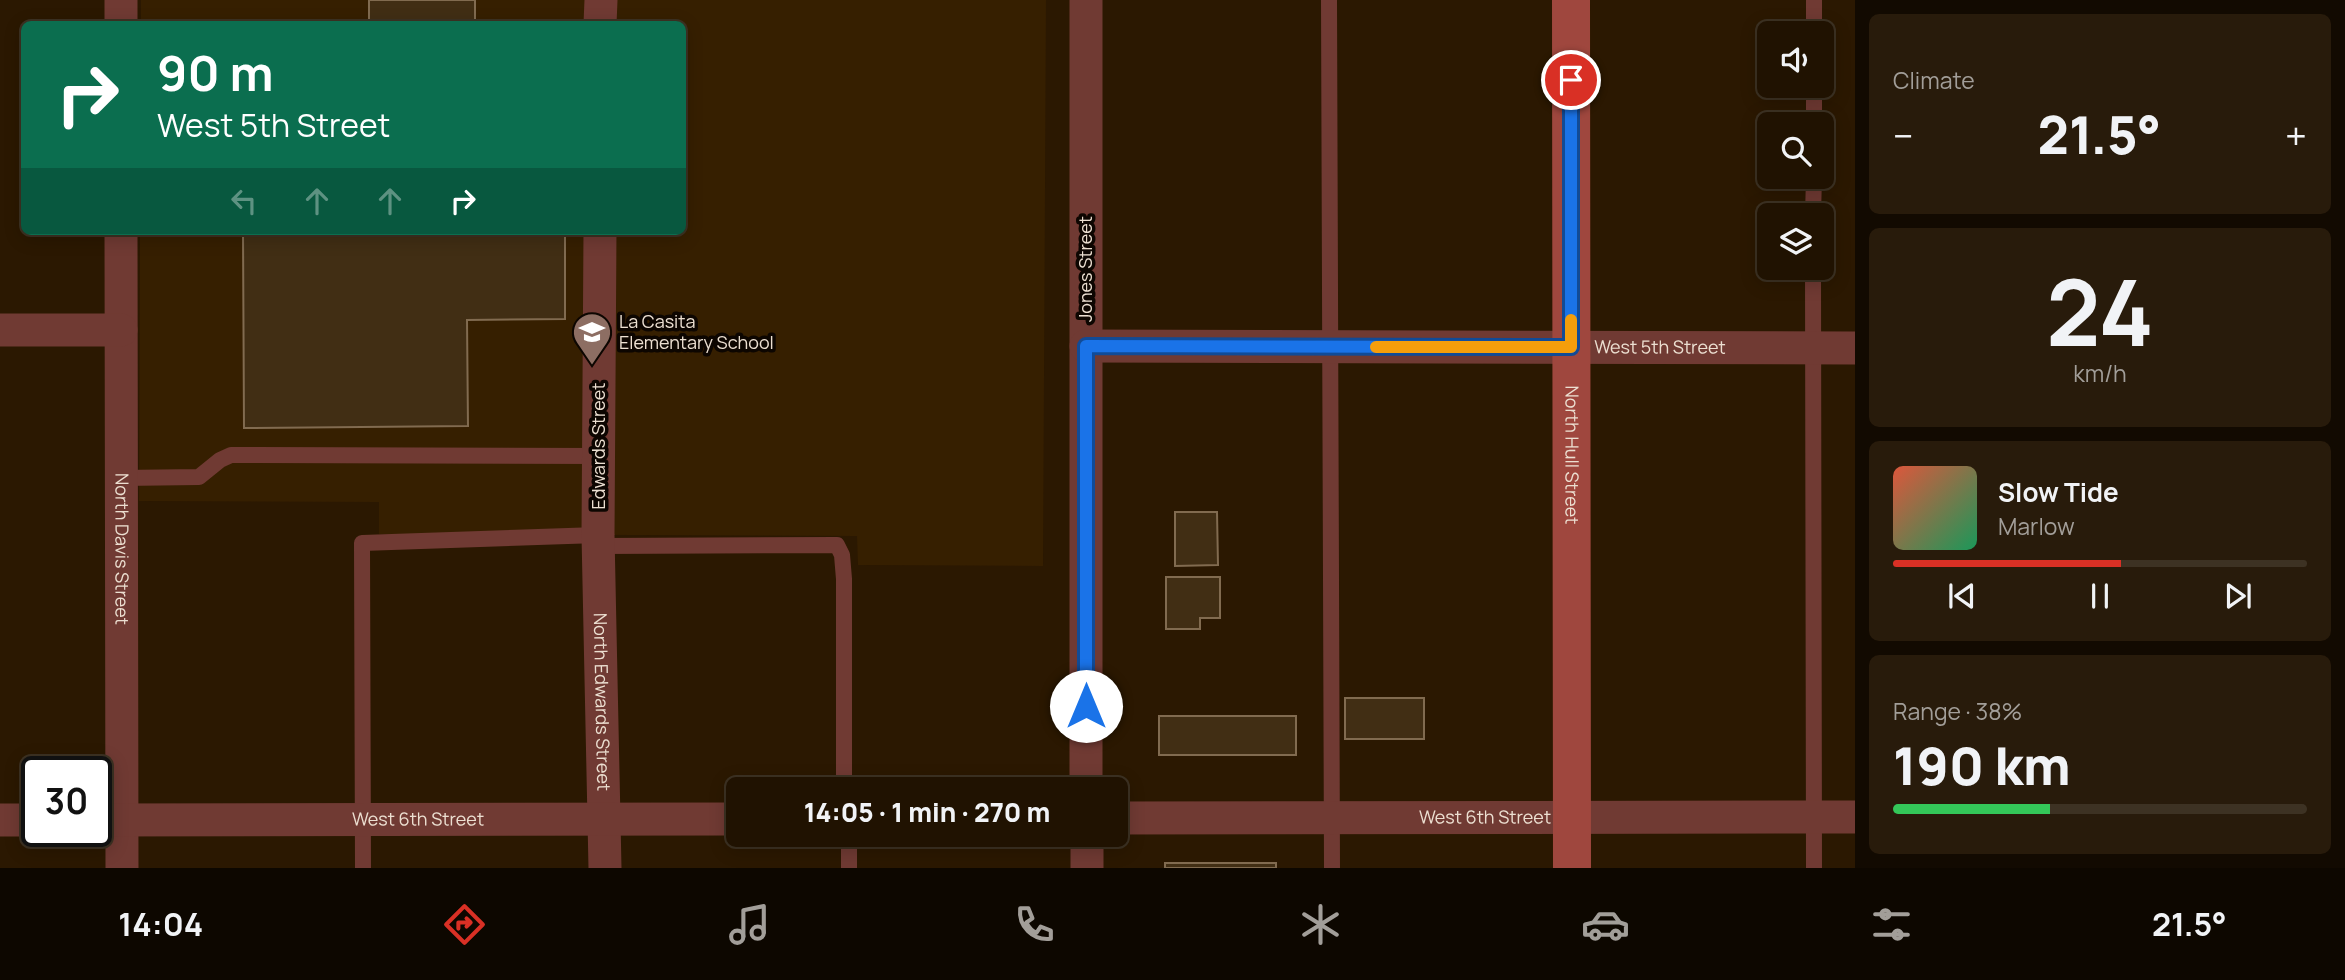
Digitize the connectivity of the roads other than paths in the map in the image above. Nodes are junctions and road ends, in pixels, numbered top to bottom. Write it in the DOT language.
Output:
graph roads {
  1 [pos="121,0"];
  2 [pos="601,0"];
  3 [pos="1086,0"];
  4 [pos="1329,0"];
  5 [pos="1571,0"];
  6 [pos="1814,0"];
  7 [pos="121,21"];
  8 [pos="600,21"];
  9 [pos="1814,21"];
  10 [pos="121,235"];
  11 [pos="600,235"];
  12 [pos="1813,280"];
  13 [pos="0,330"];
  14 [pos="121,330"];
  15 [pos="1086,346"];
  16 [pos="1331,347"];
  17 [pos="1571,347"];
  18 [pos="1813,348"];
  19 [pos="1855,348"];
  20 [pos="599,456"];
  21 [pos="121,478"];
  22 [pos="599,541"];
  23 [pos="111,756"];
  24 [pos="844,777"];
  25 [pos="1087,777"];
  26 [pos="1813,817"];
  27 [pos="1855,817"];
  28 [pos="1128,818"];
  29 [pos="1331,818"];
  30 [pos="1572,818"];
  31 [pos="605,819"];
  32 [pos="726,819"];
  33 [pos="0,820"];
  34 [pos="21,820"];
  35 [pos="112,820"];
  36 [pos="362,820"];
  37 [pos="112,831"];
  38 [pos="849,847"];
  39 [pos="1087,847"];
  40 [pos="122,868"];
  41 [pos="363,868"];
  42 [pos="605,868"];
  43 [pos="849,868"];
  44 [pos="1087,868"];
  45 [pos="1332,868"];
  46 [pos="1572,868"];
  47 [pos="1814,868"];
  1 -- 7 [label="street"];
  2 -- 8 [label="street"];
  3 -- 15 [label="street, Jones Street"];
  4 -- 16 [label="lane"];
  5 -- 17 [label="main road, North Hull Street"];
  6 -- 9 [label="lane"];
  10 -- 14 [label="street, North Davis Street"];
  11 -- 20 [label="street, Edwards Street"];
  12 -- 18 [label="lane"];
  13 -- 14 [label="street"];
  14 -- 21 [label="street, North Davis Street"];
  15 -- 16 [label="street, West 5th Street"];
  15 -- 25 [label="street, Jones Street"];
  16 -- 17 [label="street, West 5th Street"];
  16 -- 29 [label="lane"];
  17 -- 18 [label="street, West 5th Street"];
  17 -- 30 [label="main road, North Hull Street"];
  18 -- 19 [label="street, West 5th Street"];
  18 -- 26 [label="lane"];
  20 -- 21 [label="lane"];
  20 -- 22 [label="street, Edwards Street"];
  21 -- 23 [label="street, North Davis Street"];
  22 -- 24 [label="lane"];
  22 -- 31 [label="street, North Edwards Street"];
  22 -- 36 [label="lane"];
  26 -- 27 [label="street, West 6th Street"];
  26 -- 30 [label="street, West 6th Street"];
  26 -- 47 [label="lane"];
  28 -- 29 [label="street, West 6th Street"];
  29 -- 30 [label="street, West 6th Street"];
  29 -- 45 [label="lane"];
  30 -- 46 [label="main road, North Hull Street"];
  31 -- 32 [label="street, West 6th Street"];
  31 -- 36 [label="street, West 6th Street"];
  31 -- 42 [label="street, North Edwards Street"];
  33 -- 34 [label="street"];
  35 -- 36 [label="street, West 6th Street"];
  36 -- 41 [label="lane"];
  37 -- 40 [label="street, North Davis Street"];
  38 -- 43 [label="lane"];
  39 -- 44 [label="street"];
}
